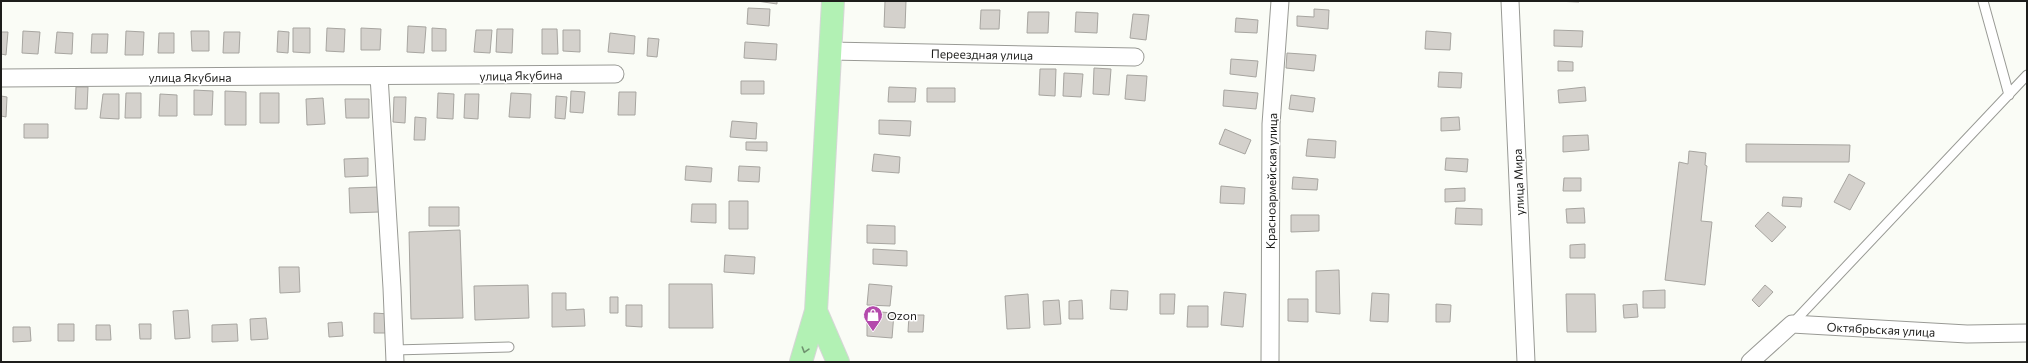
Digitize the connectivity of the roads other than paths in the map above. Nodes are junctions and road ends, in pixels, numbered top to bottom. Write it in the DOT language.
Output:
graph roads {
  1 [pos="833,1"];
  2 [pos="1280,1"];
  3 [pos="1510,1"];
  4 [pos="1983,1"];
  5 [pos="830,51"];
  6 [pos="1135,57"];
  7 [pos="615,74"];
  8 [pos="2027,74"];
  9 [pos="380,76"];
  10 [pos="1,78"];
  11 [pos="2009,95"];
  12 [pos="816,311"];
  13 [pos="1792,324"];
  14 [pos="2027,333"];
  15 [pos="509,347"];
  16 [pos="394,356"];
  17 [pos="801,362"];
  18 [pos="838,362"];
  19 [pos="1270,362"];
  20 [pos="1526,362"];
  21 [pos="1750,362"];
  1 -- 5 [label="main road"];
  2 -- 19 [label="street, Красноармейская улица"];
  3 -- 20 [label="street, улица Мира"];
  4 -- 11 [label="lane"];
  5 -- 6 [label="street, Переездная улица"];
  5 -- 12 [label="main road"];
  7 -- 9 [label="street, улица Якубина"];
  8 -- 11 [label="lane"];
  9 -- 10 [label="street, улица Якубина"];
  9 -- 16 [label="street"];
  11 -- 13 [label="lane"];
  12 -- 17 [label="main road, one-way"];
  12 -- 18 [label="main road"];
  13 -- 14 [label="street, Октябрьская улица"];
  13 -- 21 [label="street"];
  15 -- 16 [label="lane"];
}
